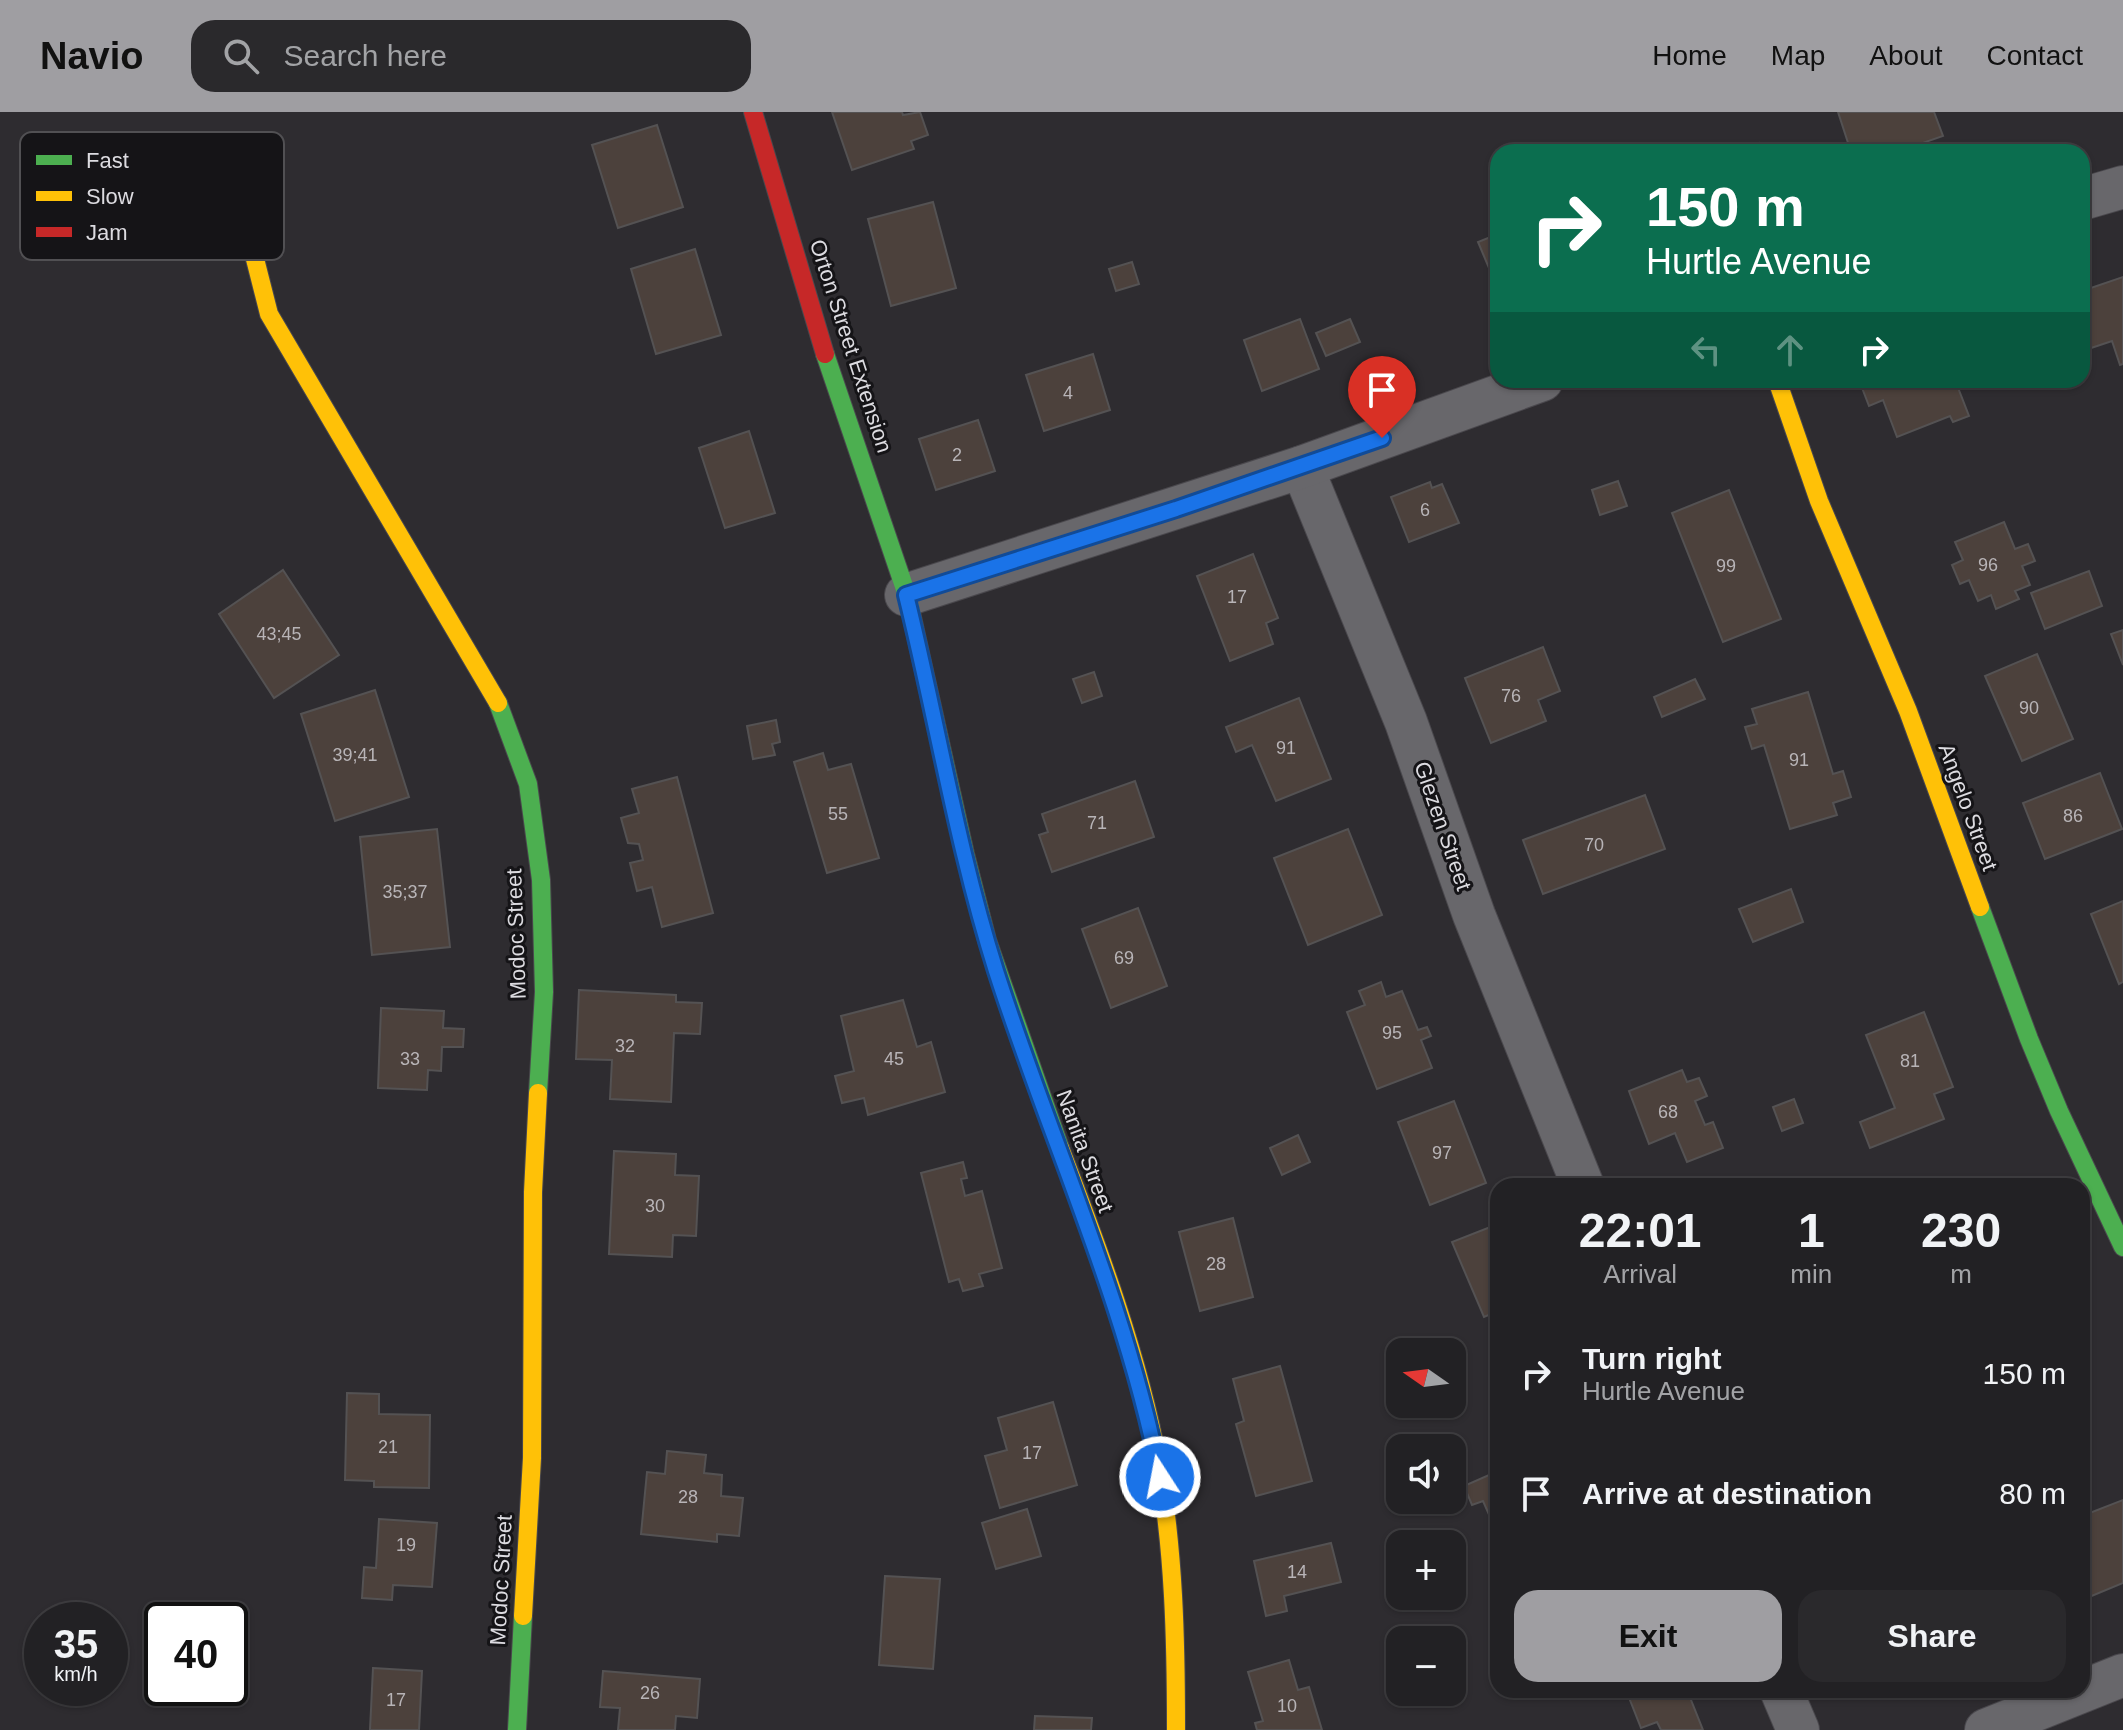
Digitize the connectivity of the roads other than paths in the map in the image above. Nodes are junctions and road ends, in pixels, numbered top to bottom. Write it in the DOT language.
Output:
graph roads {
  1 [pos="753,112"];
  2 [pos="2123,187"];
  3 [pos="2090,197"];
  4 [pos="255,260"];
  5 [pos="1520,388"];
  6 [pos="1780,388"];
  7 [pos="1302,467"];
  8 [pos="906,595"];
  9 [pos="1580,1178"];
  10 [pos="2123,1247"];
  11 [pos="2123,1675"];
  12 [pos="2090,1688"];
  13 [pos="1784,1698"];
  14 [pos="2066,1698"];
  15 [pos="517,1730"];
  16 [pos="1176,1730"];
  17 [pos="1798,1730"];
  18 [pos="1986,1730"];
  1 -- 8 [label="street, Orton Street Extension"];
  2 -- 3 [label="street"];
  4 -- 15 [label="street, Modoc Street"];
  5 -- 7 [label="street"];
  6 -- 10 [label="street, Angelo Street"];
  7 -- 8 [label="street"];
  7 -- 9 [label="street, Glezen Street"];
  8 -- 16 [label="street, Nanita Street"];
  11 -- 12 [label="street"];
  13 -- 17 [label="street"];
  14 -- 18 [label="street"];
}
